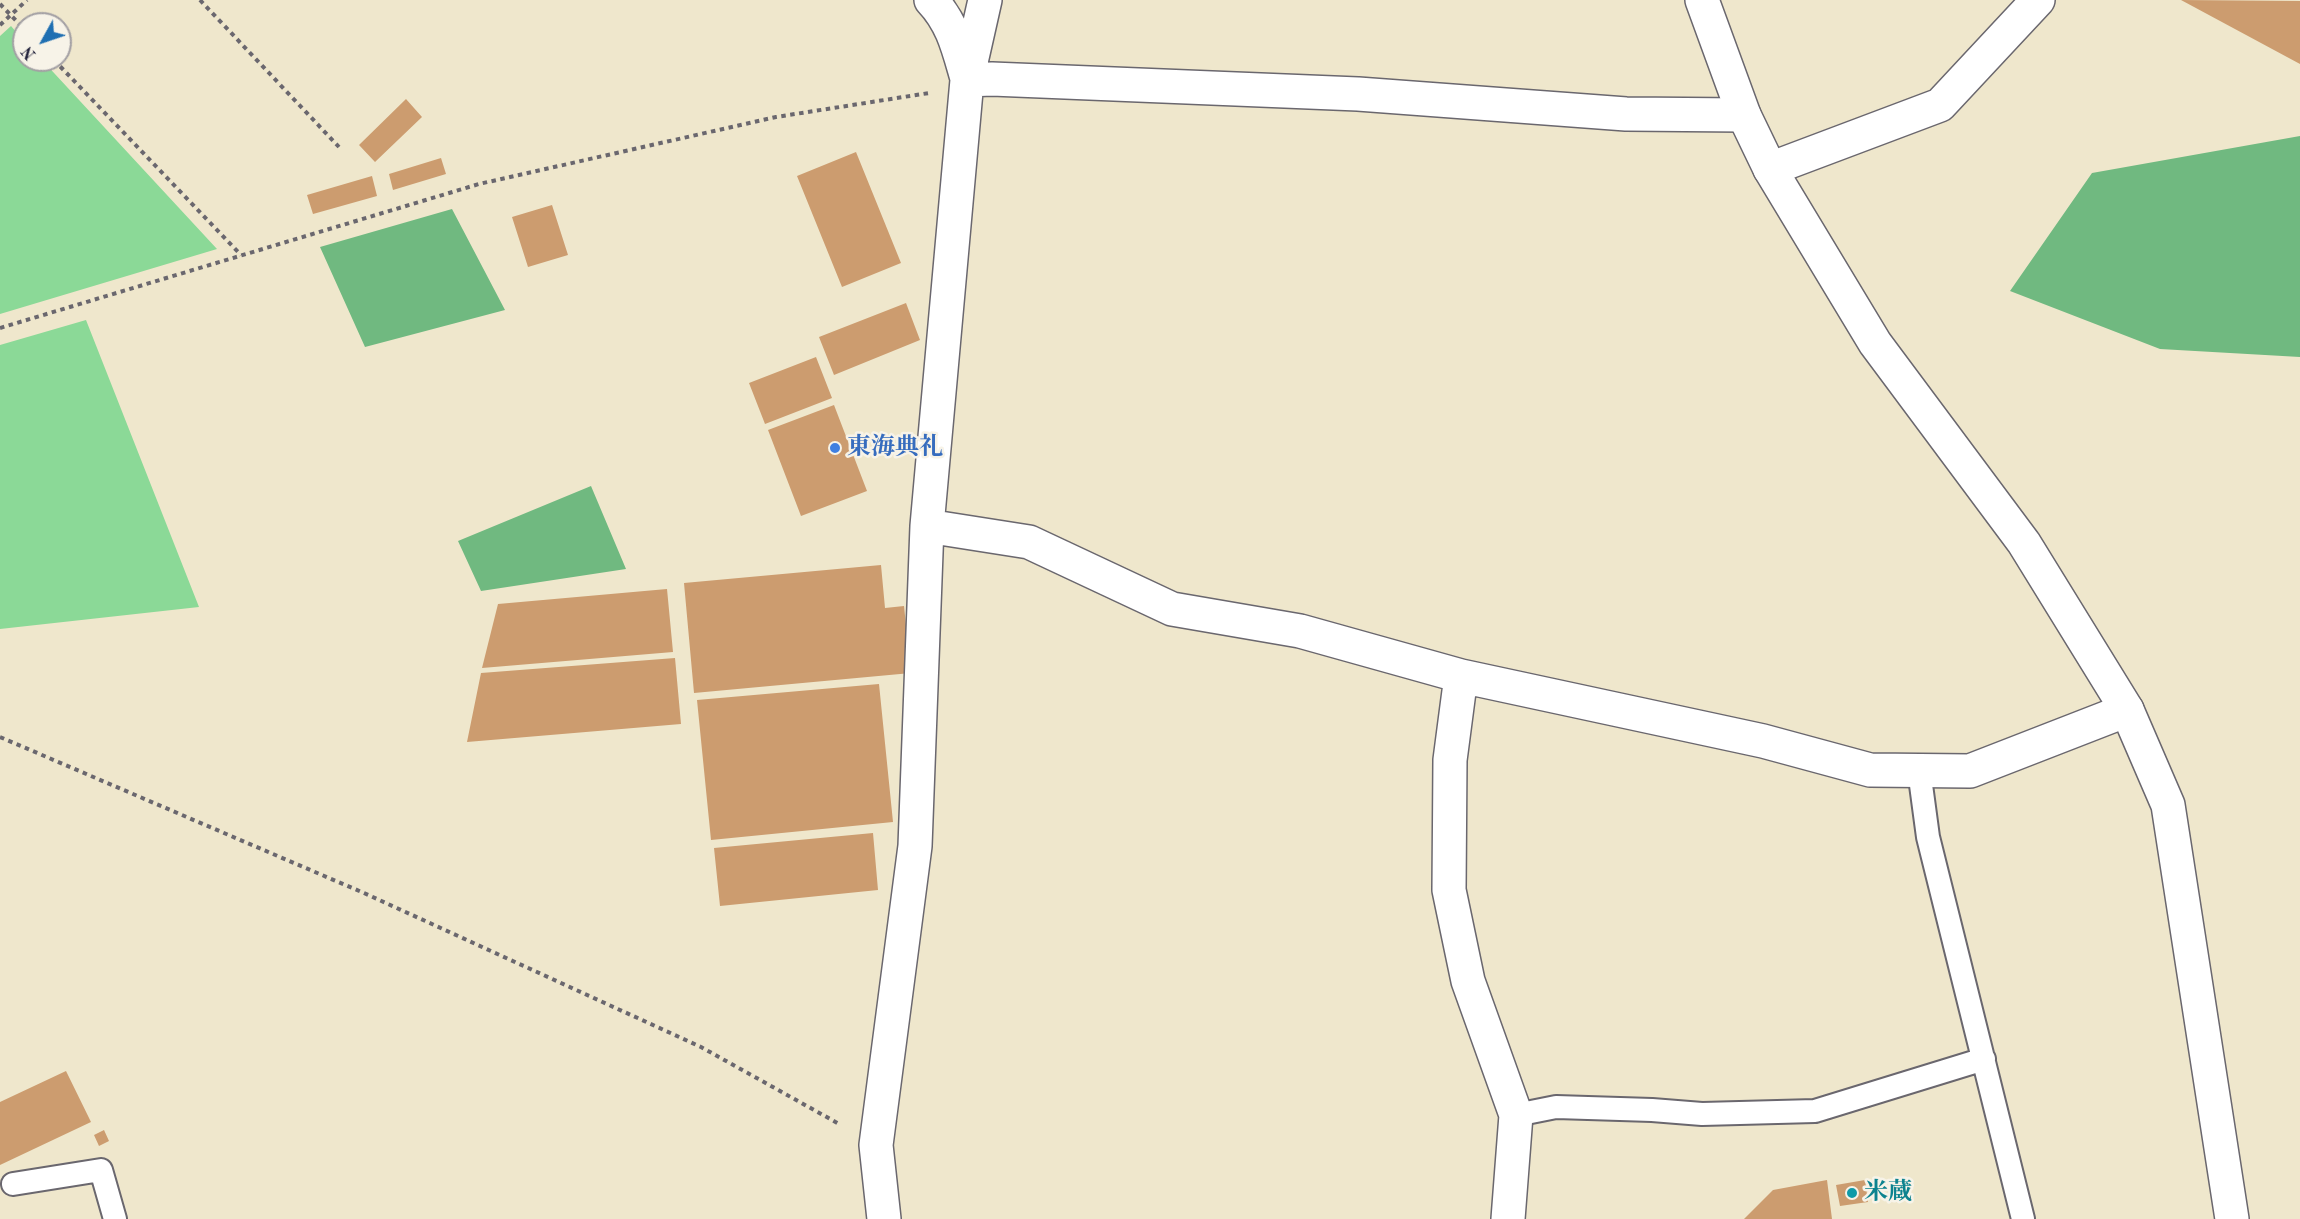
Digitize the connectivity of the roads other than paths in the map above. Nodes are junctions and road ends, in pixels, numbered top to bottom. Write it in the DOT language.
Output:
graph roads {
  1 [pos="931,0"];
  2 [pos="985,0"];
  3 [pos="1702,0"];
  4 [pos="2038,0"];
  5 [pos="967,80"];
  6 [pos="1744,115"];
  7 [pos="1770,170"];
  8 [pos="927,526"];
  9 [pos="1461,676"];
  10 [pos="2127,710"];
  11 [pos="1919,770"];
  12 [pos="1984,1059"];
  13 [pos="1516,1115"];
  14 [pos="13,1184"];
  15 [pos="115,1219"];
  16 [pos="884,1219"];
  17 [pos="1508,1219"];
  18 [pos="2023,1219"];
  19 [pos="2232,1219"];
  1 -- 5 [label="street"];
  2 -- 5 [label="street"];
  3 -- 6 [label="street"];
  4 -- 7 [label="street"];
  5 -- 6 [label="street"];
  5 -- 8 [label="street"];
  6 -- 7 [label="street"];
  7 -- 10 [label="street"];
  8 -- 9 [label="street"];
  8 -- 16 [label="street"];
  9 -- 11 [label="street"];
  9 -- 13 [label="street"];
  10 -- 11 [label="street"];
  10 -- 19 [label="street"];
  11 -- 12 [label="lane"];
  12 -- 13 [label="lane"];
  12 -- 18 [label="lane"];
  13 -- 17 [label="street"];
  14 -- 15 [label="lane"];
}
